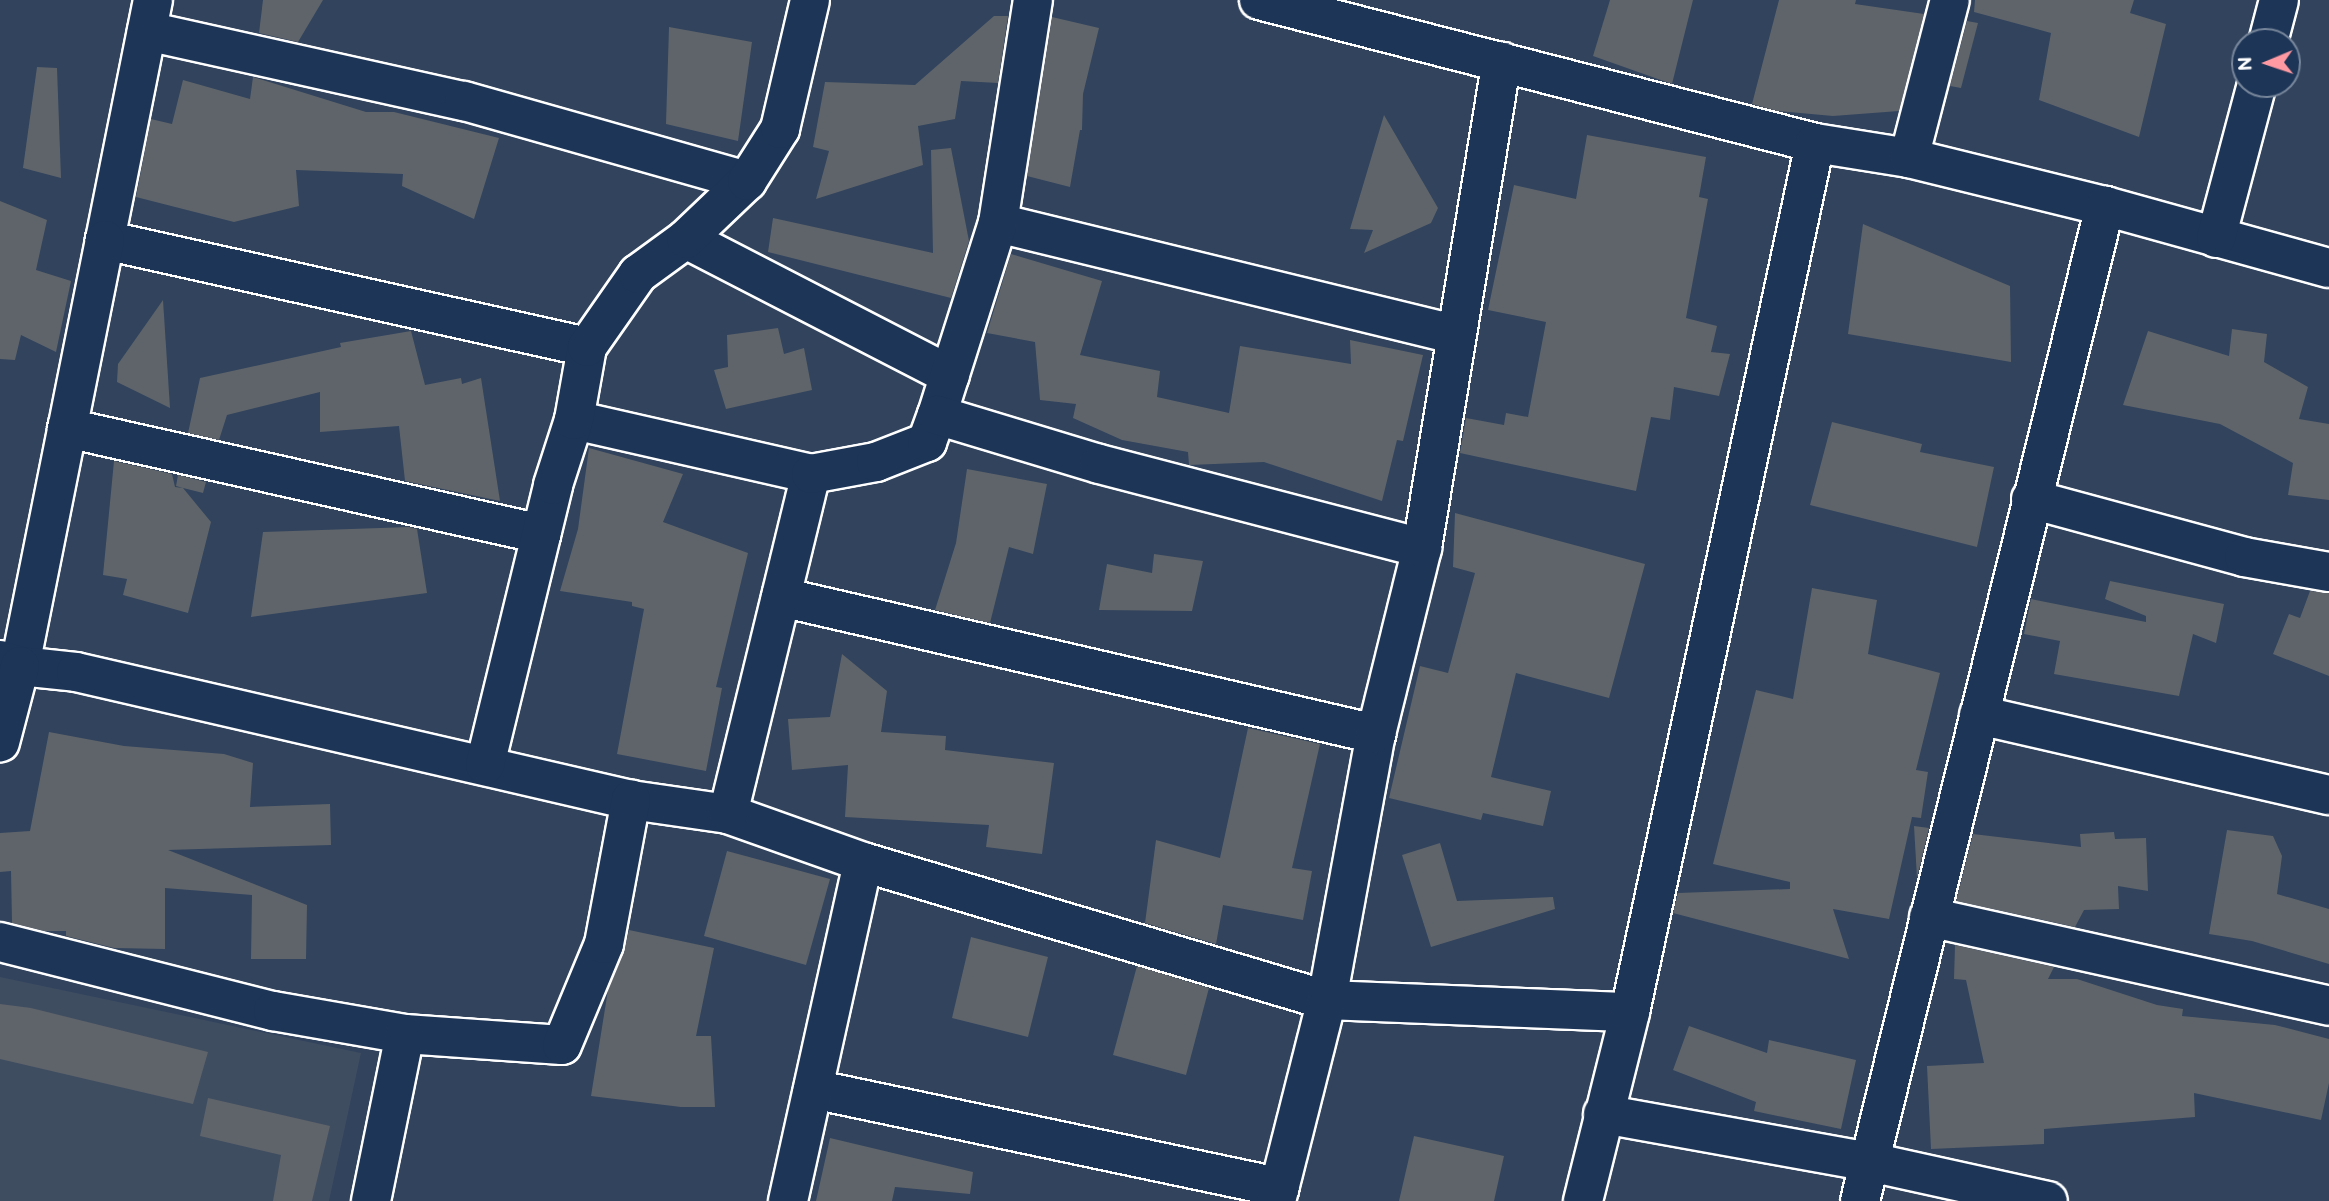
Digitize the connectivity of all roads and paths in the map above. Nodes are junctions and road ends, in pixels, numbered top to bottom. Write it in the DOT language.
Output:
graph roads {
  1 [pos="810,0"];
  2 [pos="1033,0"];
  3 [pos="1259,0"];
  4 [pos="1950,0"];
  5 [pos="2278,0"];
  6 [pos="1363,13"];
  7 [pos="150,16"];
  8 [pos="2271,28"];
  9 [pos="1503,62"];
  10 [pos="2252,98"];
  11 [pos="1815,143"];
  12 [pos="1909,158"];
  13 [pos="747,181"];
  14 [pos="2105,206"];
  15 [pos="998,223"];
  16 [pos="2216,238"];
  17 [pos="685,239"];
  18 [pos="105,240"];
  19 [pos="2329,268"];
  20 [pos="1457,335"];
  21 [pos="587,347"];
  22 [pos="950,375"];
  23 [pos="937,415"];
  24 [pos="574,420"];
  25 [pos="67,428"];
  26 [pos="811,474"];
  27 [pos="2031,499"];
  28 [pos="541,534"];
  29 [pos="1422,548"];
  30 [pos="2329,572"];
  31 [pos="781,597"];
  32 [pos="10,663"];
  33 [pos="1979,715"];
  34 [pos="1376,734"];
  35 [pos="0,742"];
  36 [pos="485,765"];
  37 [pos="2329,795"];
  38 [pos="631,800"];
  39 [pos="728,814"];
  40 [pos="863,862"];
  41 [pos="1929,918"];
  42 [pos="0,942"];
  43 [pos="1327,1000"];
  44 [pos="2329,1006"];
  45 [pos="1630,1012"];
  46 [pos="405,1034"];
  47 [pos="813,1089"];
  48 [pos="1604,1114"];
  49 [pos="1870,1162"];
  50 [pos="1278,1194"];
  51 [pos="371,1201"];
  52 [pos="788,1201"];
  53 [pos="1583,1201"];
  54 [pos="1860,1201"];
  55 [pos="2048,1201"];
  1 -- 13 [label="street"];
  2 -- 15 [label="street"];
  3 -- 6 [label="street"];
  4 -- 12 [label="street"];
  5 -- 8 [label="street"];
  6 -- 9 [label="street"];
  7 -- 13 [label="street"];
  7 -- 18 [label="street"];
  9 -- 11 [label="street"];
  9 -- 20 [label="street"];
  10 -- 16 [label="street"];
  11 -- 12 [label="street"];
  11 -- 45 [label="street"];
  12 -- 14 [label="street"];
  13 -- 17 [label="street"];
  14 -- 16 [label="street"];
  14 -- 27 [label="street"];
  15 -- 20 [label="street"];
  15 -- 22 [label="street"];
  16 -- 19 [label="street"];
  17 -- 21 [label="street"];
  17 -- 22 [label="street"];
  18 -- 21 [label="street"];
  18 -- 25 [label="street"];
  20 -- 29 [label="street"];
  21 -- 24 [label="street"];
  22 -- 23 [label="street"];
  23 -- 26 [label="street"];
  23 -- 29 [label="street"];
  24 -- 26 [label="street"];
  24 -- 28 [label="street"];
  25 -- 28 [label="street"];
  25 -- 32 [label="street"];
  26 -- 31 [label="street"];
  27 -- 30 [label="street"];
  27 -- 33 [label="street"];
  28 -- 36 [label="street"];
  29 -- 34 [label="street"];
  31 -- 34 [label="street"];
  31 -- 39 [label="street"];
  32 -- 35 [label="street"];
  32 -- 36 [label="street"];
  33 -- 37 [label="street"];
  33 -- 41 [label="street"];
  34 -- 43 [label="street"];
  36 -- 38 [label="street"];
  38 -- 39 [label="street"];
  38 -- 46 [label="street"];
  39 -- 40 [label="street"];
  40 -- 43 [label="street"];
  40 -- 47 [label="street"];
  41 -- 44 [label="street"];
  41 -- 49 [label="street"];
  42 -- 46 [label="street"];
  43 -- 45 [label="street"];
  43 -- 50 [label="street"];
  45 -- 48 [label="street"];
  46 -- 51 [label="street"];
  47 -- 50 [label="street"];
  47 -- 52 [label="street"];
  48 -- 49 [label="street"];
  48 -- 53 [label="street"];
  49 -- 54 [label="street"];
  49 -- 55 [label="street"];
}
